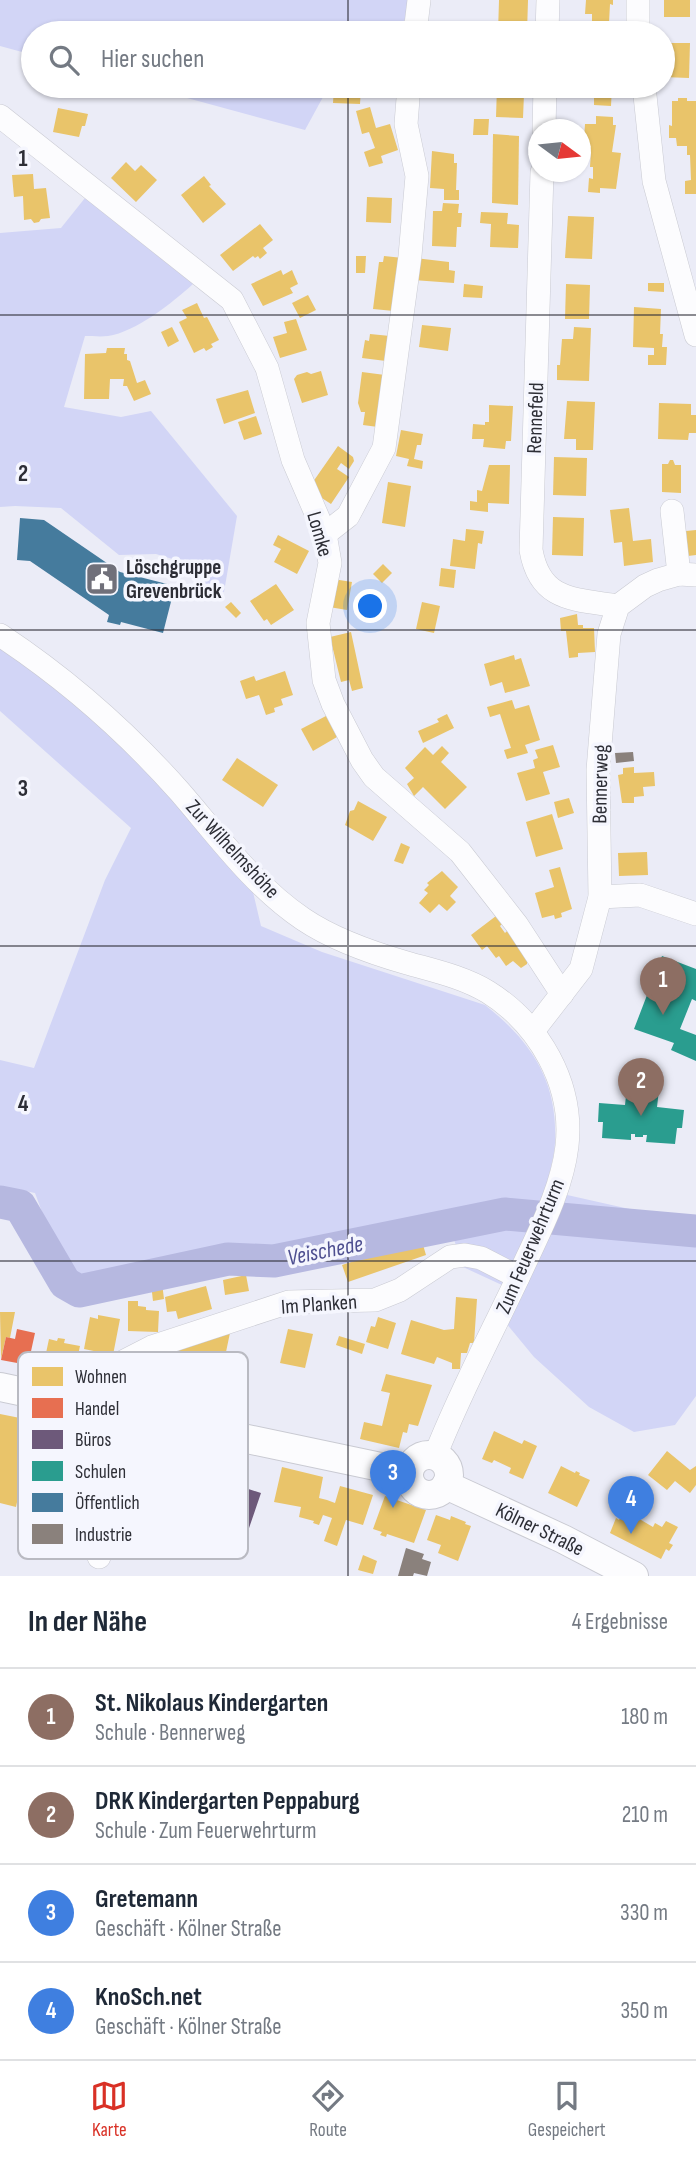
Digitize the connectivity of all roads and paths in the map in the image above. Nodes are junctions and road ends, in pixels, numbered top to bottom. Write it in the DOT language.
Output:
graph roads {
  1 [pos="419,0"];
  2 [pos="548,0"];
  3 [pos="638,0"];
  4 [pos="416,21"];
  5 [pos="547,21"];
  6 [pos="638,21"];
  7 [pos="408,98"];
  8 [pos="545,98"];
  9 [pos="645,98"];
  10 [pos="0,116"];
  11 [pos="544,119"];
  12 [pos="542,182"];
  13 [pos="696,335"];
  14 [pos="672,512"];
  15 [pos="325,534"];
  16 [pos="688,575"];
  17 [pos="618,606"];
  18 [pos="0,635"];
  19 [pos="600,897"];
  20 [pos="696,914"];
  21 [pos="562,994"];
  22 [pos="533,1031"];
  23 [pos="518,1277"];
  24 [pos="143,1352"];
  25 [pos="0,1387"];
  26 [pos="18,1391"];
  27 [pos="248,1438"];
  28 [pos="435,1455"];
  29 [pos="409,1473"];
  30 [pos="446,1485"];
  31 [pos="634,1576"];
  1 -- 4 [label="street"];
  2 -- 5 [label="street"];
  3 -- 6 [label="street"];
  7 -- 15 [label="street"];
  8 -- 11 [label="street"];
  9 -- 13 [label="street"];
  10 -- 15 [label="street, Lomke"];
  12 -- 17 [label="street, Rennefeld"];
  14 -- 16 [label="street"];
  15 -- 21 [label="street, Lomke"];
  16 -- 17 [label="street"];
  17 -- 19 [label="street, Bennerweg"];
  18 -- 22 [label="street, Zur Wilhelmshöhe"];
  19 -- 20 [label="street"];
  19 -- 21 [label="street, Bennerweg"];
  21 -- 22 [label="street, Bennerweg"];
  22 -- 23 [label="street, Zum Feuerwehrturm"];
  23 -- 24 [label="street, Im Planken"];
  23 -- 28 [label="street, Zum Feuerwehrturm"];
  25 -- 26 [label="main road"];
  27 -- 29 [label="main road"];
  28 -- 29 [label="main road"];
  28 -- 30 [label="main road"];
  29 -- 30 [label="main road"];
  30 -- 31 [label="main road, Kölner Straße"];
}
